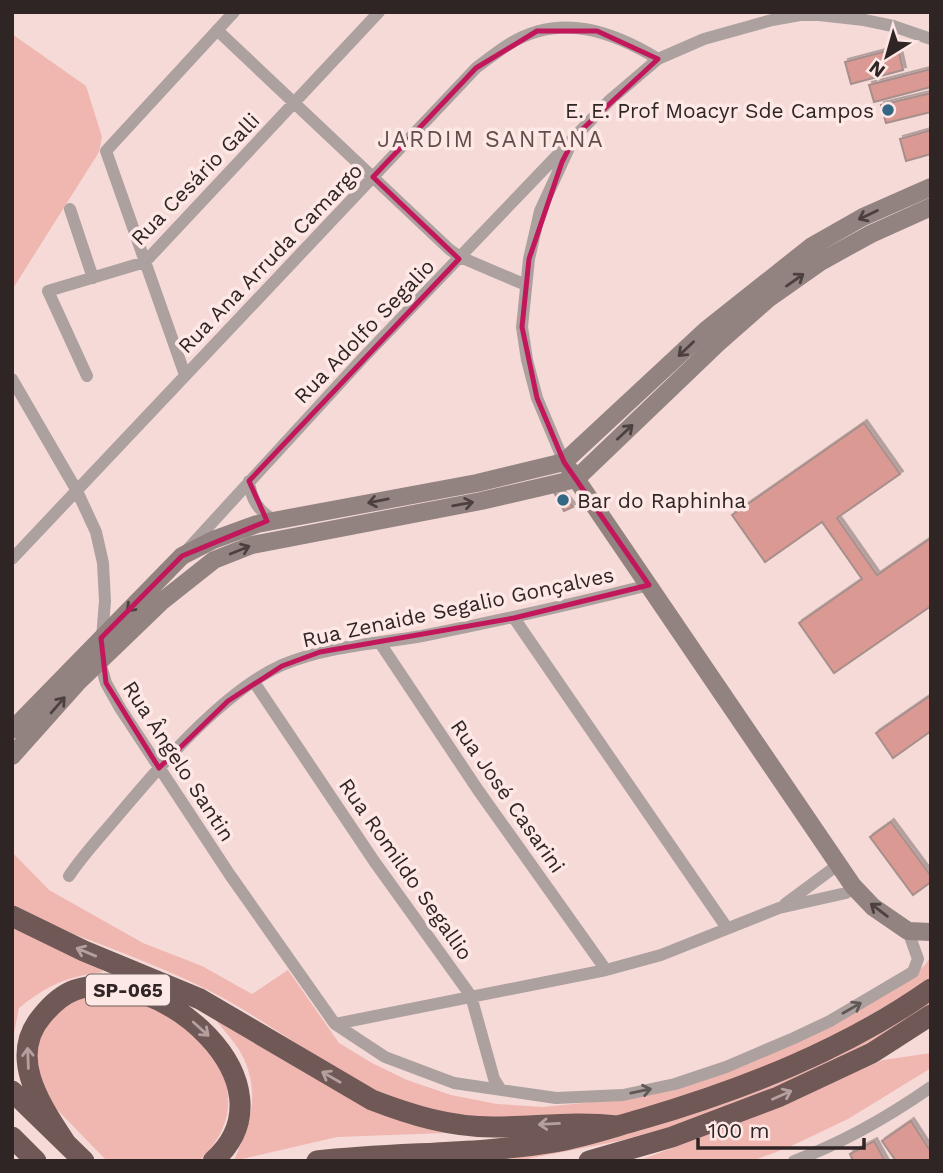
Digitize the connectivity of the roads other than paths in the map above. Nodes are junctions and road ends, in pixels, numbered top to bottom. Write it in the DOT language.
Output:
graph roads {
  1 [pos="234,12"];
  2 [pos="379,12"];
  3 [pos="798,14"];
  4 [pos="819,14"];
  5 [pos="217,30"];
  6 [pos="931,39"];
  7 [pos="658,59"];
  8 [pos="294,103"];
  9 [pos="576,135"];
  10 [pos="373,177"];
  11 [pos="931,187"];
  12 [pos="931,207"];
  13 [pos="70,209"];
  14 [pos="460,257"];
  15 [pos="145,262"];
  16 [pos="93,278"];
  17 [pos="526,285"];
  18 [pos="185,375"];
  19 [pos="87,376"];
  20 [pos="12,379"];
  21 [pos="564,462"];
  22 [pos="576,479"];
  23 [pos="250,481"];
  24 [pos="77,491"];
  25 [pos="274,520"];
  26 [pos="182,556"];
  27 [pos="12,559"];
  28 [pos="649,585"];
  29 [pos="514,618"];
  30 [pos="101,638"];
  31 [pos="380,643"];
  32 [pos="100,662"];
  33 [pos="254,682"];
  34 [pos="12,730"];
  35 [pos="12,756"];
  36 [pos="159,768"];
  37 [pos="839,864"];
  38 [pos="69,876"];
  39 [pos="853,886"];
  40 [pos="779,908"];
  41 [pos="12,916"];
  42 [pos="727,928"];
  43 [pos="908,931"];
  44 [pos="931,932"];
  45 [pos="606,970"];
  46 [pos="931,989"];
  47 [pos="471,996"];
  48 [pos="931,1015"];
  49 [pos="335,1024"];
  50 [pos="931,1087"];
  51 [pos="500,1090"];
  52 [pos="12,1091"];
  53 [pos="617,1126"];
  54 [pos="12,1137"];
  55 [pos="672,1137"];
  56 [pos="65,1142"];
  57 [pos="36,1161"];
  58 [pos="84,1161"];
  59 [pos="213,1161"];
  60 [pos="317,1161"];
  61 [pos="589,1161"];
  62 [pos="616,1161"];
  63 [pos="794,1161"];
  1 -- 5 [label="street"];
  2 -- 8 [label="street, Rua Cesário Galli"];
  3 -- 4 [label="street, Rua Adolfo Segalio"];
  3 -- 7 [label="street, Rua Adolfo Segalio"];
  4 -- 6 [label="street, Rua Adolfo Segalio"];
  5 -- 8 [label="street"];
  5 -- 15 [label="street"];
  7 -- 9 [label="street, Rua Adolfo Segalio"];
  7 -- 10 [label="street, Rua Ana Arruda Camargo"];
  8 -- 10 [label="street"];
  8 -- 15 [label="street, Rua Cesário Galli"];
  9 -- 14 [label="street, Rua Adolfo Segalio"];
  9 -- 17 [label="street"];
  10 -- 14 [label="street"];
  10 -- 18 [label="street, Rua Ana Arruda Camargo"];
  11 -- 21 [label="street, one-way"];
  22 -- 12 [label="street, one-way"];
  13 -- 16 [label="street"];
  14 -- 17 [label="street"];
  14 -- 23 [label="street, Rua Adolfo Segalio"];
  15 -- 16 [label="street, Rua Cesário Galli"];
  15 -- 18 [label="street"];
  16 -- 19 [label="street, Rua Cesário Galli"];
  17 -- 21 [label="street"];
  18 -- 24 [label="street, Rua Ana Arruda Camargo"];
  20 -- 24 [label="street, Rua Ângelo Santin"];
  21 -- 22 [label="street"];
  21 -- 25 [label="street, one-way"];
  22 -- 28 [label="street"];
  32 -- 22 [label="street, one-way"];
  23 -- 25 [label="street"];
  23 -- 26 [label="street, Rua Adolfo Segalio"];
  24 -- 27 [label="street, Rua Ana Arruda Camargo"];
  24 -- 30 [label="street, Rua Ângelo Santin"];
  25 -- 26 [label="street"];
  26 -- 30 [label="street, one-way"];
  28 -- 29 [label="street, Rua Zenaide Segalio Gonçalves"];
  28 -- 37 [label="street"];
  29 -- 31 [label="street, Rua Zenaide Segalio Gonçalves"];
  29 -- 42 [label="street"];
  30 -- 32 [label="street, Rua Ângelo Santin"];
  30 -- 34 [label="street"];
  31 -- 33 [label="street, Rua Zenaide Segalio Gonçalves"];
  31 -- 45 [label="street, Rua José Casarini"];
  35 -- 32 [label="street, one-way"];
  32 -- 36 [label="street, Rua Ângelo Santin"];
  33 -- 36 [label="street, Rua Zenaide Segalio Gonçalves"];
  33 -- 47 [label="street, Rua Romildo Segallio"];
  36 -- 38 [label="street, Rua Zenaide Segalio Gonçalves"];
  36 -- 49 [label="street, Rua Ângelo Santin"];
  37 -- 39 [label="street"];
  37 -- 40 [label="street"];
  39 -- 40 [label="street"];
  43 -- 39 [label="street, one-way"];
  40 -- 42 [label="street"];
  53 -- 41 [label="highway, one-way"];
  42 -- 45 [label="street"];
  43 -- 44 [label="street"];
  51 -- 43 [label="street, one-way"];
  45 -- 47 [label="street"];
  46 -- 53 [label="highway"];
  47 -- 49 [label="street"];
  47 -- 51 [label="street, Rua Romildo Segallio"];
  55 -- 48 [label="highway, one-way"];
  49 -- 51 [label="street"];
  50 -- 63 [label="street"];
  52 -- 56 [label="highway, SP-065"];
  53 -- 60 [label="highway"];
  54 -- 57 [label="highway"];
  55 -- 61 [label="highway"];
  55 -- 62 [label="highway"];
  56 -- 58 [label="highway, SP-065"];
  56 -- 59 [label="highway, SP-065, one-way"];
}
